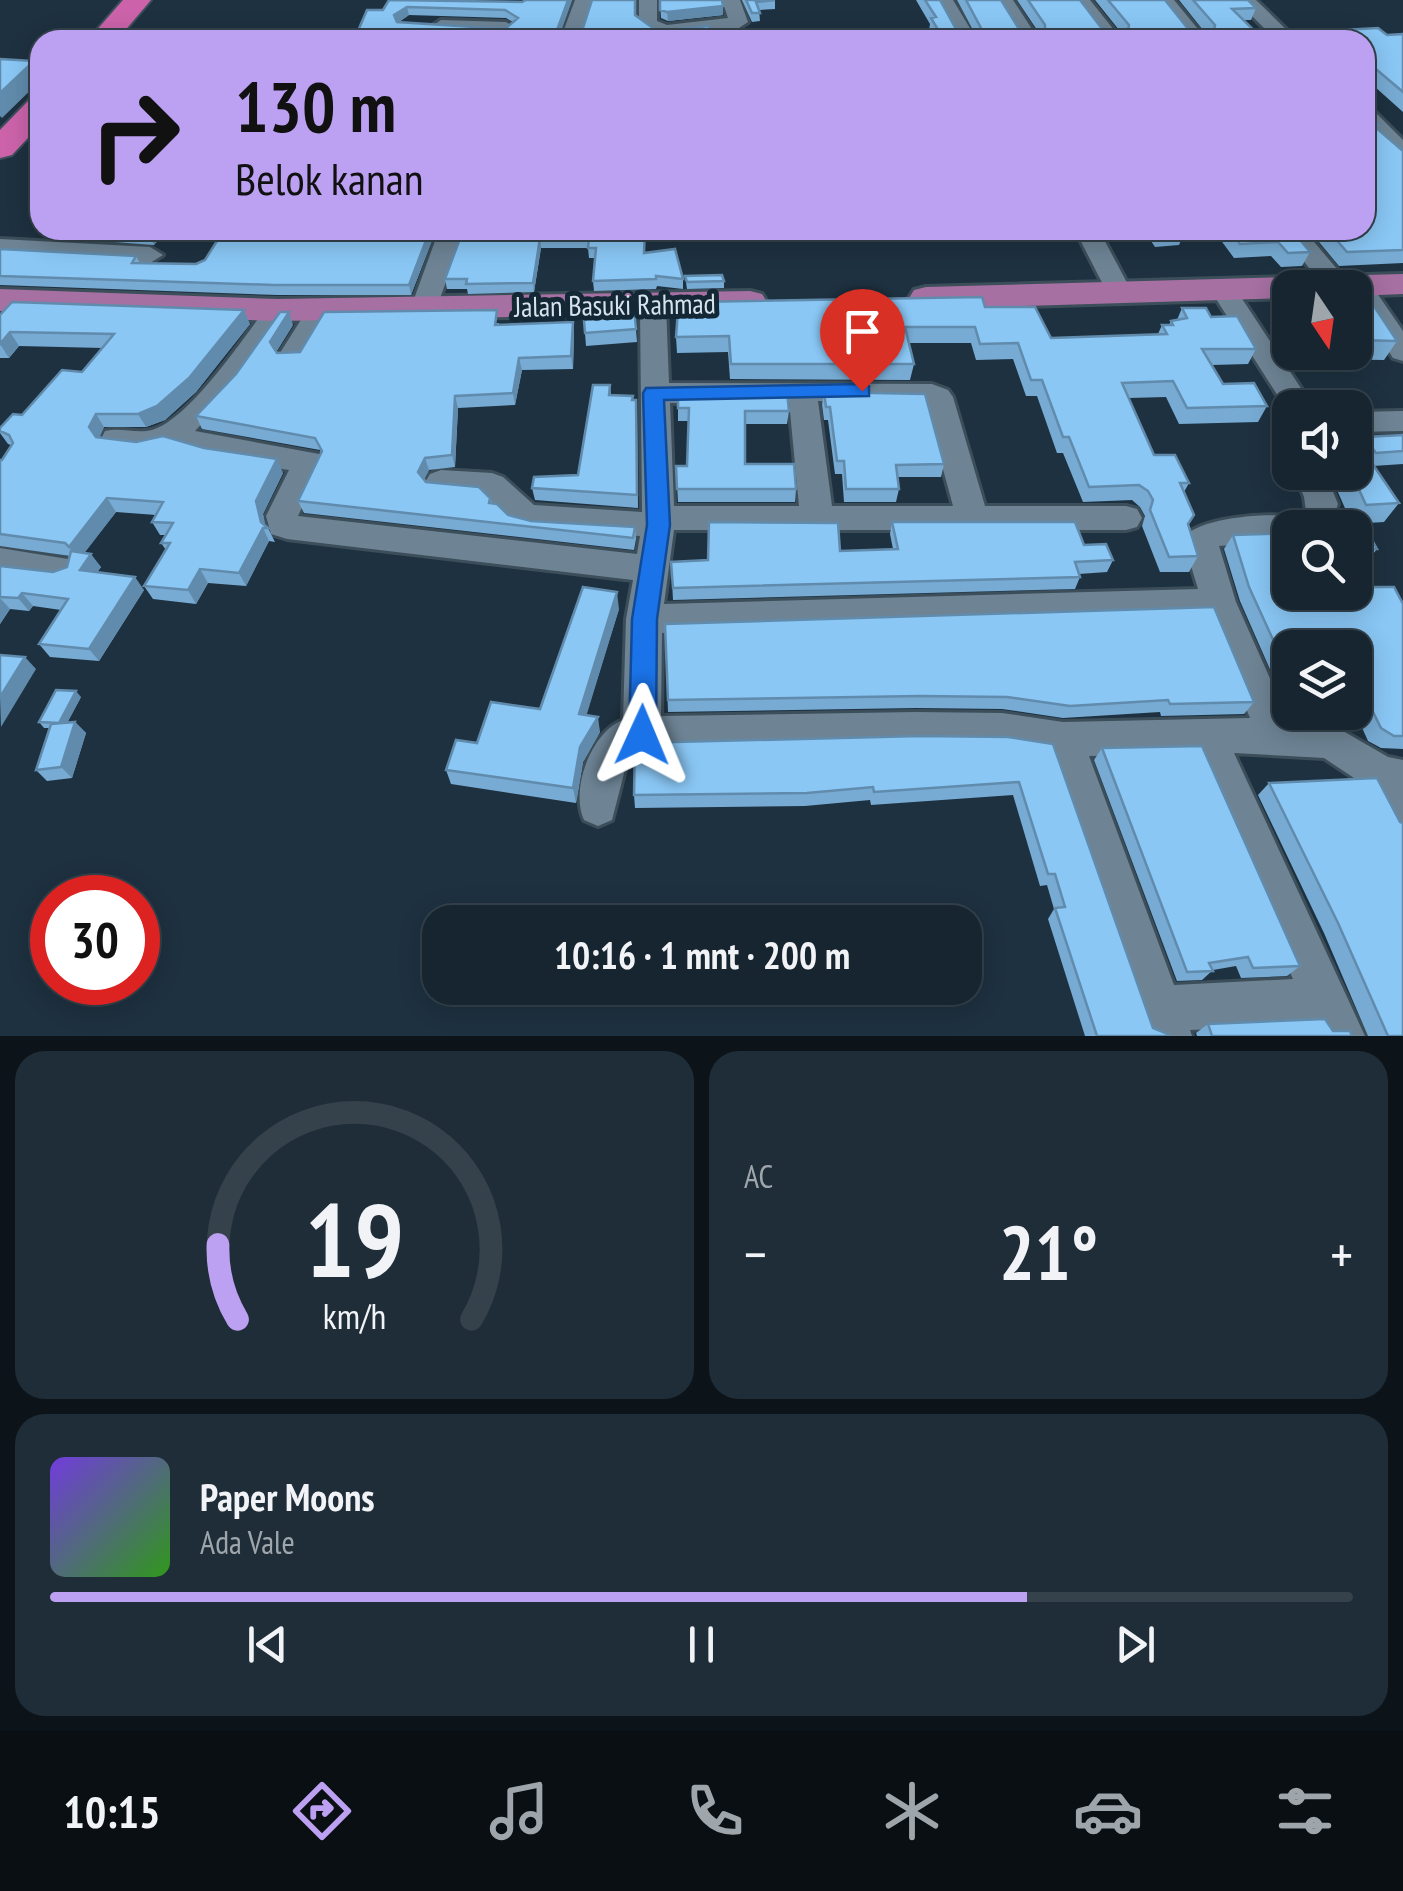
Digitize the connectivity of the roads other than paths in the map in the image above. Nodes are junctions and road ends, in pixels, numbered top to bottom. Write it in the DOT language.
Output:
graph roads {
  1 [pos="138,0"];
  2 [pos="584,0"];
  3 [pos="630,0"];
  4 [pos="648,0"];
  5 [pos="731,0"];
  6 [pos="944,0"];
  7 [pos="1004,0"];
  8 [pos="1080,0"];
  9 [pos="1164,0"];
  10 [pos="1245,0"];
  11 [pos="429,26"];
  12 [pos="507,28"];
  13 [pos="111,30"];
  14 [pos="574,30"];
  15 [pos="658,30"];
  16 [pos="694,30"];
  17 [pos="961,30"];
  18 [pos="1022,30"];
  19 [pos="1104,30"];
  20 [pos="1189,30"];
  21 [pos="1276,30"];
  22 [pos="30,117"];
  23 [pos="1375,126"];
  24 [pos="0,148"];
  25 [pos="1375,149"];
  26 [pos="1400,150"];
  27 [pos="449,240"];
  28 [pos="1092,240"];
  29 [pos="1301,240"];
  30 [pos="0,247"];
  31 [pos="150,255"];
  32 [pos="1332,270"];
  33 [pos="1403,284"];
  34 [pos="1372,285"];
  35 [pos="1272,289"];
  36 [pos="1224,291"];
  37 [pos="1120,294"];
  38 [pos="902,299"];
  39 [pos="0,300"];
  40 [pos="788,301"];
  41 [pos="653,305"];
  42 [pos="278,310"];
  43 [pos="320,310"];
  44 [pos="423,310"];
  45 [pos="1372,315"];
  46 [pos="1403,352"];
  47 [pos="292,356"];
  48 [pos="1288,390"];
  49 [pos="802,392"];
  50 [pos="653,393"];
  51 [pos="1403,421"];
  52 [pos="1372,422"];
  53 [pos="170,435"];
  54 [pos="116,439"];
  55 [pos="440,482"];
  56 [pos="972,516"];
  57 [pos="817,518"];
  58 [pos="1126,518"];
  59 [pos="658,521"];
  60 [pos="1272,529"];
  61 [pos="0,561"];
  62 [pos="62,569"];
  63 [pos="650,569"];
  64 [pos="1219,602"];
  65 [pos="644,619"];
  66 [pos="642,735"];
  67 [pos="1276,735"];
  68 [pos="1207,737"];
  69 [pos="1063,739"];
  70 [pos="1392,776"];
  71 [pos="598,807"];
  72 [pos="1403,818"];
  73 [pos="1334,1018"];
  74 [pos="1164,1022"];
  1 -- 13 [label="highway"];
  2 -- 14 [label="street"];
  3 -- 4 [label="street"];
  4 -- 15 [label="street"];
  5 -- 16 [label="street"];
  6 -- 17 [label="street"];
  7 -- 18 [label="street"];
  8 -- 19 [label="street"];
  9 -- 20 [label="street"];
  10 -- 21 [label="street"];
  11 -- 12 [label="street"];
  22 -- 24 [label="highway"];
  23 -- 26 [label="street"];
  25 -- 26 [label="street"];
  27 -- 44 [label="street"];
  28 -- 37 [label="street"];
  29 -- 32 [label="street"];
  30 -- 31 [label="street"];
  33 -- 34 [label="main road"];
  35 -- 36 [label="main road"];
  36 -- 37 [label="main road"];
  36 -- 48 [label="street"];
  37 -- 38 [label="main road"];
  39 -- 42 [label="main road, Jalan Basuki Rahmad"];
  40 -- 41 [label="main road, Jalan Basuki Rahmad"];
  41 -- 44 [label="main road, Jalan Basuki Rahmad"];
  41 -- 50 [label="street"];
  42 -- 43 [label="main road, Jalan Basuki Rahmad"];
  42 -- 53 [label="street"];
  43 -- 44 [label="main road, Jalan Basuki Rahmad"];
  43 -- 47 [label="street"];
  45 -- 46 [label="street"];
  49 -- 50 [label="street"];
  49 -- 56 [label="street"];
  49 -- 57 [label="street"];
  50 -- 59 [label="street"];
  51 -- 52 [label="street"];
  53 -- 54 [label="street"];
  53 -- 63 [label="street"];
  55 -- 59 [label="street"];
  56 -- 57 [label="street"];
  56 -- 58 [label="street"];
  57 -- 59 [label="street"];
  59 -- 63 [label="street"];
  60 -- 64 [label="street"];
  61 -- 62 [label="street"];
  63 -- 65 [label="street"];
  64 -- 65 [label="street"];
  64 -- 67 [label="street"];
  65 -- 66 [label="street"];
  66 -- 69 [label="street"];
  66 -- 71 [label="street"];
  67 -- 68 [label="street"];
  67 -- 70 [label="street"];
  68 -- 69 [label="street"];
  68 -- 73 [label="street"];
  69 -- 74 [label="street"];
  70 -- 72 [label="street"];
  73 -- 74 [label="street"];
}
